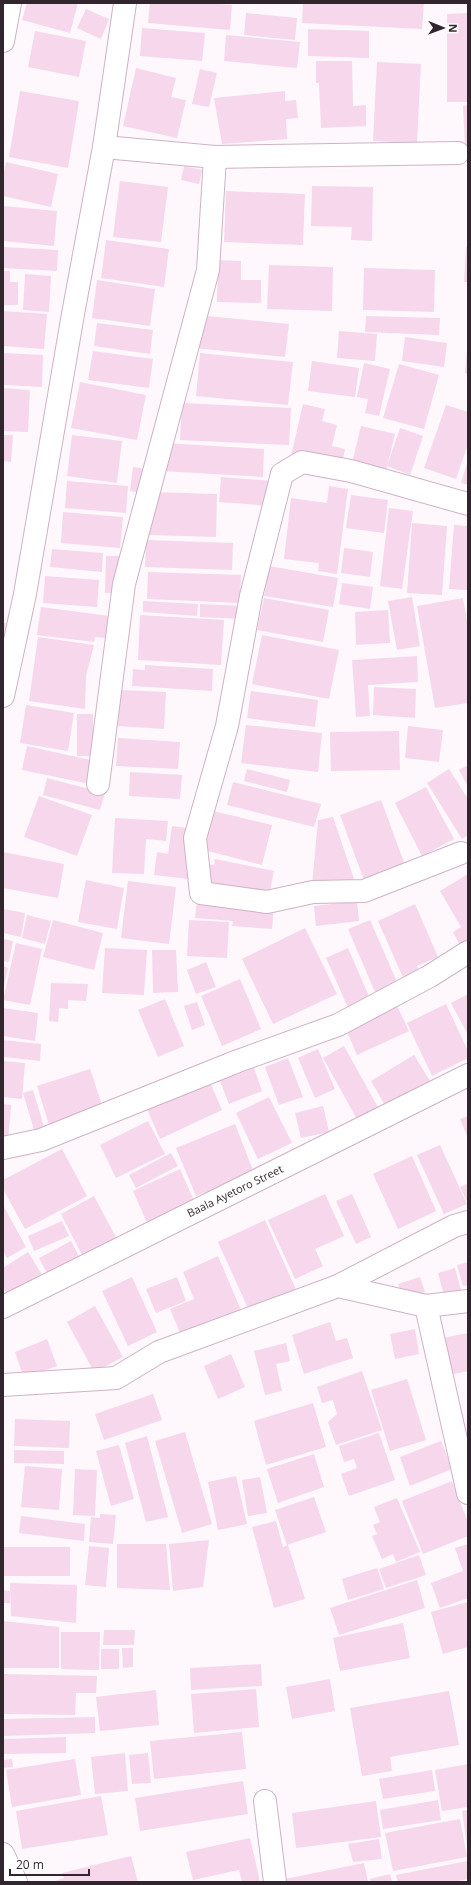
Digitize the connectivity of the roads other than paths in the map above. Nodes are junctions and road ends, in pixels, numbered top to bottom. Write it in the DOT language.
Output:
graph roads {
  1 [pos="10,3"];
  2 [pos="125,3"];
  3 [pos="3,40"];
  4 [pos="104,147"];
  5 [pos="458,153"];
  6 [pos="215,157"];
  7 [pos="468,504"];
  8 [pos="3,696"];
  9 [pos="98,784"];
  10 [pos="461,853"];
  11 [pos="468,952"];
  12 [pos="468,1075"];
  13 [pos="3,1148"];
  14 [pos="468,1222"];
  15 [pos="338,1286"];
  16 [pos="468,1301"];
  17 [pos="3,1306"];
  18 [pos="426,1306"];
  19 [pos="3,1385"];
  20 [pos="468,1494"];
  21 [pos="265,1801"];
  22 [pos="3,1854"];
  23 [pos="16,1882"];
  24 [pos="275,1882"];
  1 -- 3 [label="street"];
  2 -- 4 [label="street"];
  4 -- 6 [label="street"];
  4 -- 8 [label="street"];
  5 -- 6 [label="street"];
  6 -- 9 [label="street"];
  7 -- 10 [label="street"];
  11 -- 13 [label="street"];
  12 -- 17 [label="street, Baala Ayetoro Street"];
  14 -- 15 [label="street"];
  15 -- 18 [label="street"];
  15 -- 19 [label="street"];
  16 -- 18 [label="street"];
  18 -- 20 [label="street"];
  21 -- 24 [label="street"];
  22 -- 23 [label="street"];
}
